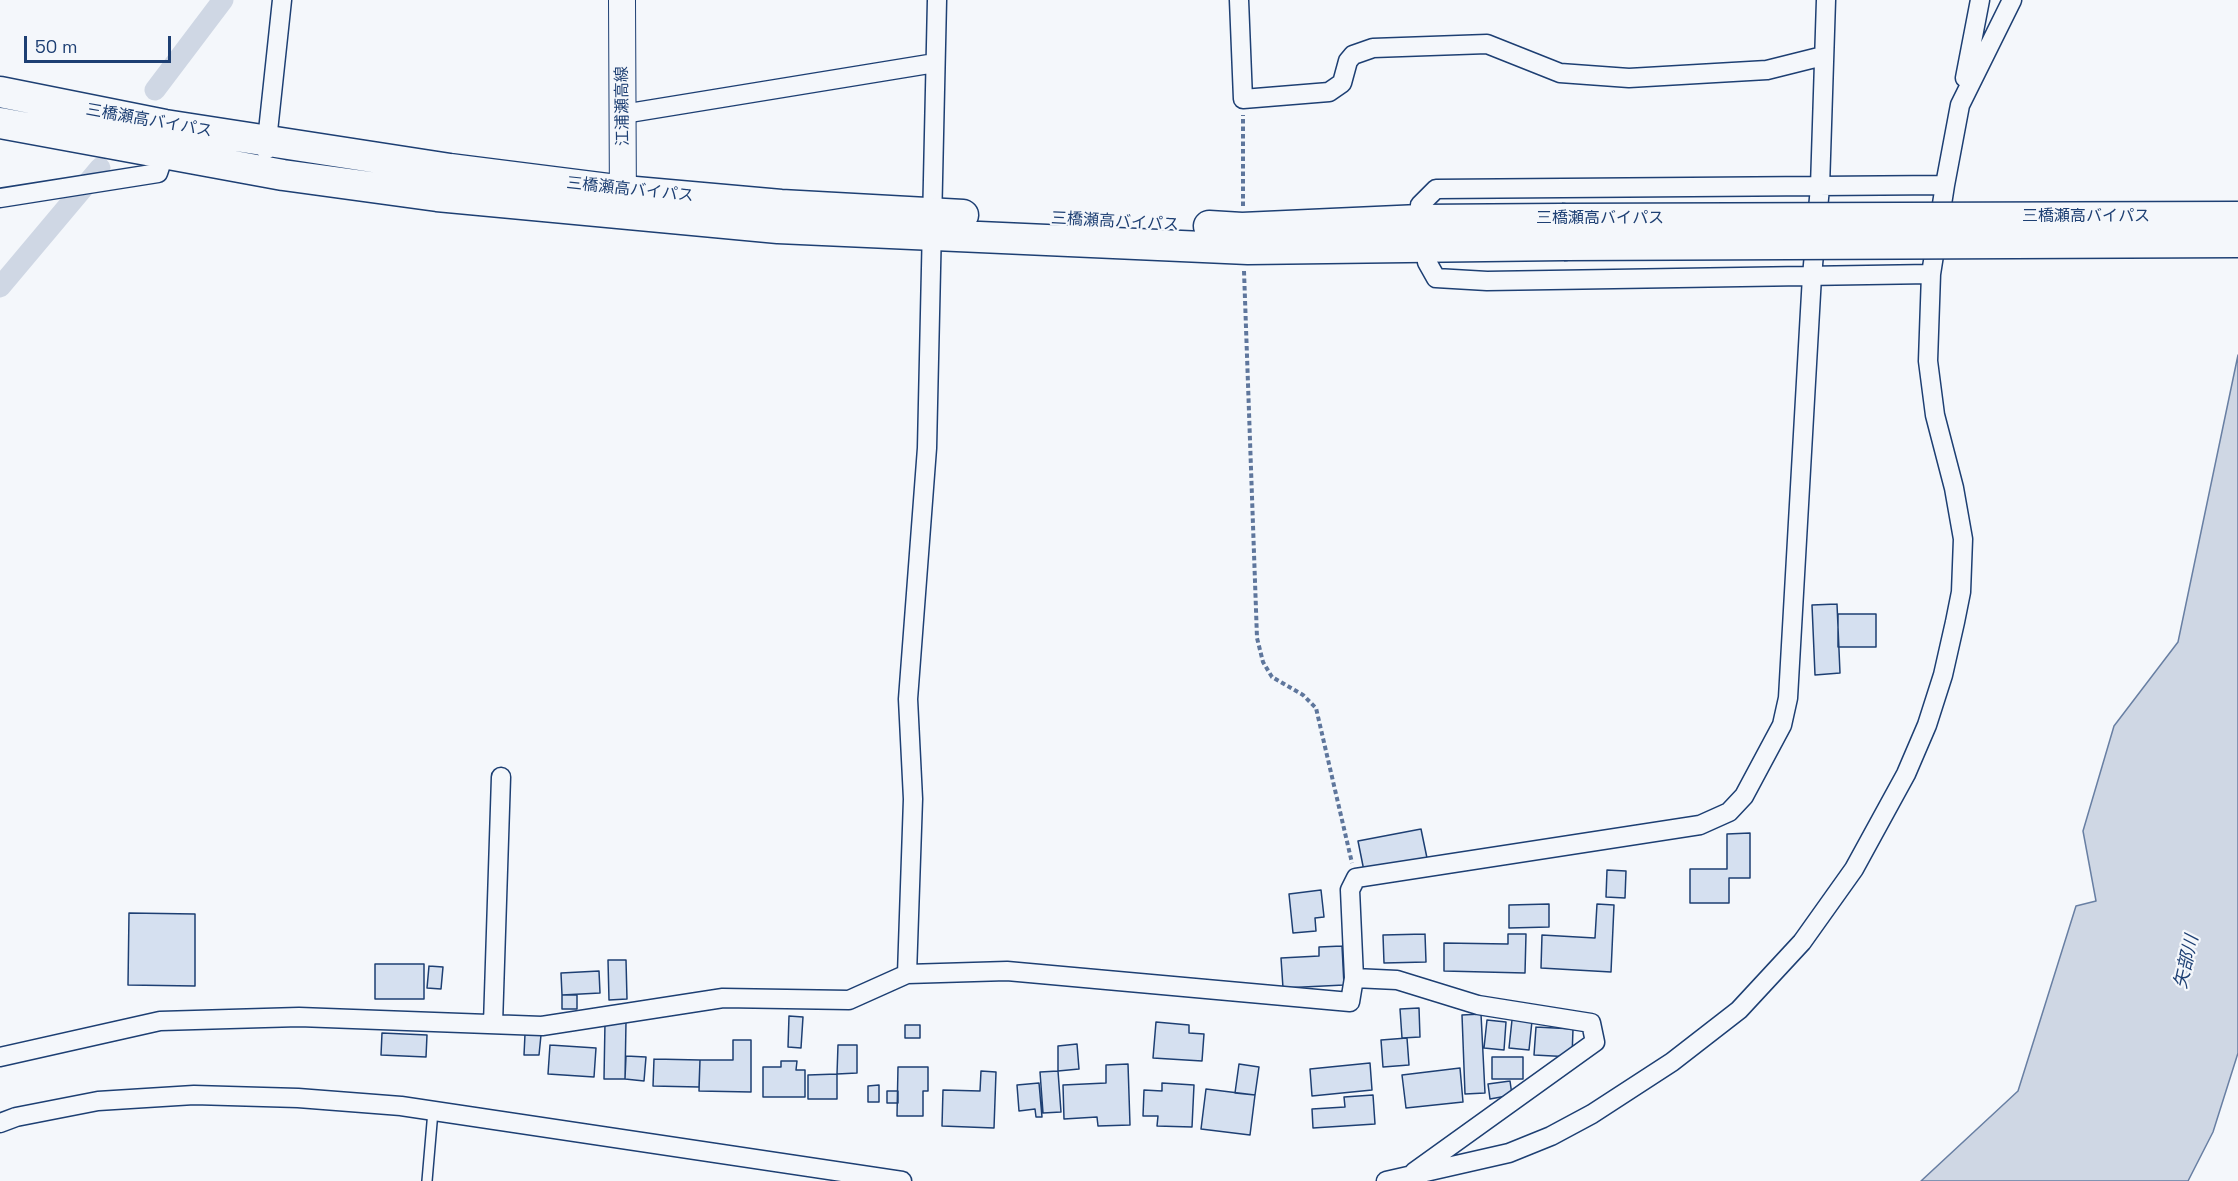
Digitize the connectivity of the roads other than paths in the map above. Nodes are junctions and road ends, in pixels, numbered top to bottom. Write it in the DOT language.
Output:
graph roads {
  1 [pos="282,0"];
  2 [pos="622,0"];
  3 [pos="937,0"];
  4 [pos="1239,0"];
  5 [pos="1826,0"];
  6 [pos="1980,0"];
  7 [pos="2012,0"];
  8 [pos="1823,56"];
  9 [pos="935,63"];
  10 [pos="0,92"];
  11 [pos="1960,105"];
  12 [pos="623,114"];
  13 [pos="0,123"];
  14 [pos="268,141"];
  15 [pos="164,155"];
  16 [pos="260,171"];
  17 [pos="1945,185"];
  18 [pos="1820,187"];
  19 [pos="0,198"];
  20 [pos="623,202"];
  21 [pos="2238,217"];
  22 [pos="931,224"];
  23 [pos="1563,232"];
  24 [pos="1422,233"];
  25 [pos="2238,242"];
  26 [pos="1931,274"];
  27 [pos="1812,276"];
  28 [pos="501,777"];
  29 [pos="907,975"];
  30 [pos="1354,978"];
  31 [pos="494,1024"];
  32 [pos="0,1057"];
  33 [pos="433,1111"];
  34 [pos="0,1123"];
  35 [pos="1410,1175"];
  36 [pos="427,1181"];
  37 [pos="903,1181"];
  38 [pos="1386,1181"];
  1 -- 14 [label="street"];
  2 -- 12 [label="main road, 江浦瀬高線"];
  3 -- 9 [label="street"];
  4 -- 8 [label="street"];
  5 -- 8 [label="street"];
  6 -- 11 [label="street"];
  7 -- 11 [label="street"];
  8 -- 18 [label="street"];
  9 -- 12 [label="street"];
  9 -- 22 [label="street"];
  10 -- 14 [label="highway, 三橋瀬高バイパス"];
  11 -- 17 [label="street"];
  12 -- 20 [label="main road, 江浦瀬高線"];
  13 -- 15 [label="highway, 三橋瀬高バイパス"];
  14 -- 16 [label="street"];
  14 -- 20 [label="highway, 三橋瀬高バイパス"];
  15 -- 16 [label="highway, 三橋瀬高バイパス"];
  15 -- 19 [label="street"];
  16 -- 20 [label="highway, 三橋瀬高バイパス"];
  17 -- 18 [label="street"];
  17 -- 26 [label="street"];
  18 -- 24 [label="street"];
  18 -- 27 [label="street"];
  20 -- 22 [label="highway, 三橋瀬高バイパス"];
  21 -- 23 [label="highway, 三橋瀬高バイパス, bridge"];
  22 -- 24 [label="highway, 三橋瀬高バイパス"];
  22 -- 29 [label="street"];
  23 -- 24 [label="highway, 三橋瀬高バイパス"];
  23 -- 25 [label="highway, 三橋瀬高バイパス, bridge"];
  24 -- 27 [label="street"];
  26 -- 27 [label="street"];
  26 -- 35 [label="street"];
  27 -- 30 [label="street"];
  28 -- 31 [label="street"];
  29 -- 30 [label="street"];
  29 -- 31 [label="street"];
  30 -- 35 [label="street"];
  31 -- 32 [label="street"];
  33 -- 34 [label="street"];
  33 -- 36 [label="lane"];
  33 -- 37 [label="street"];
  35 -- 38 [label="street"];
}
